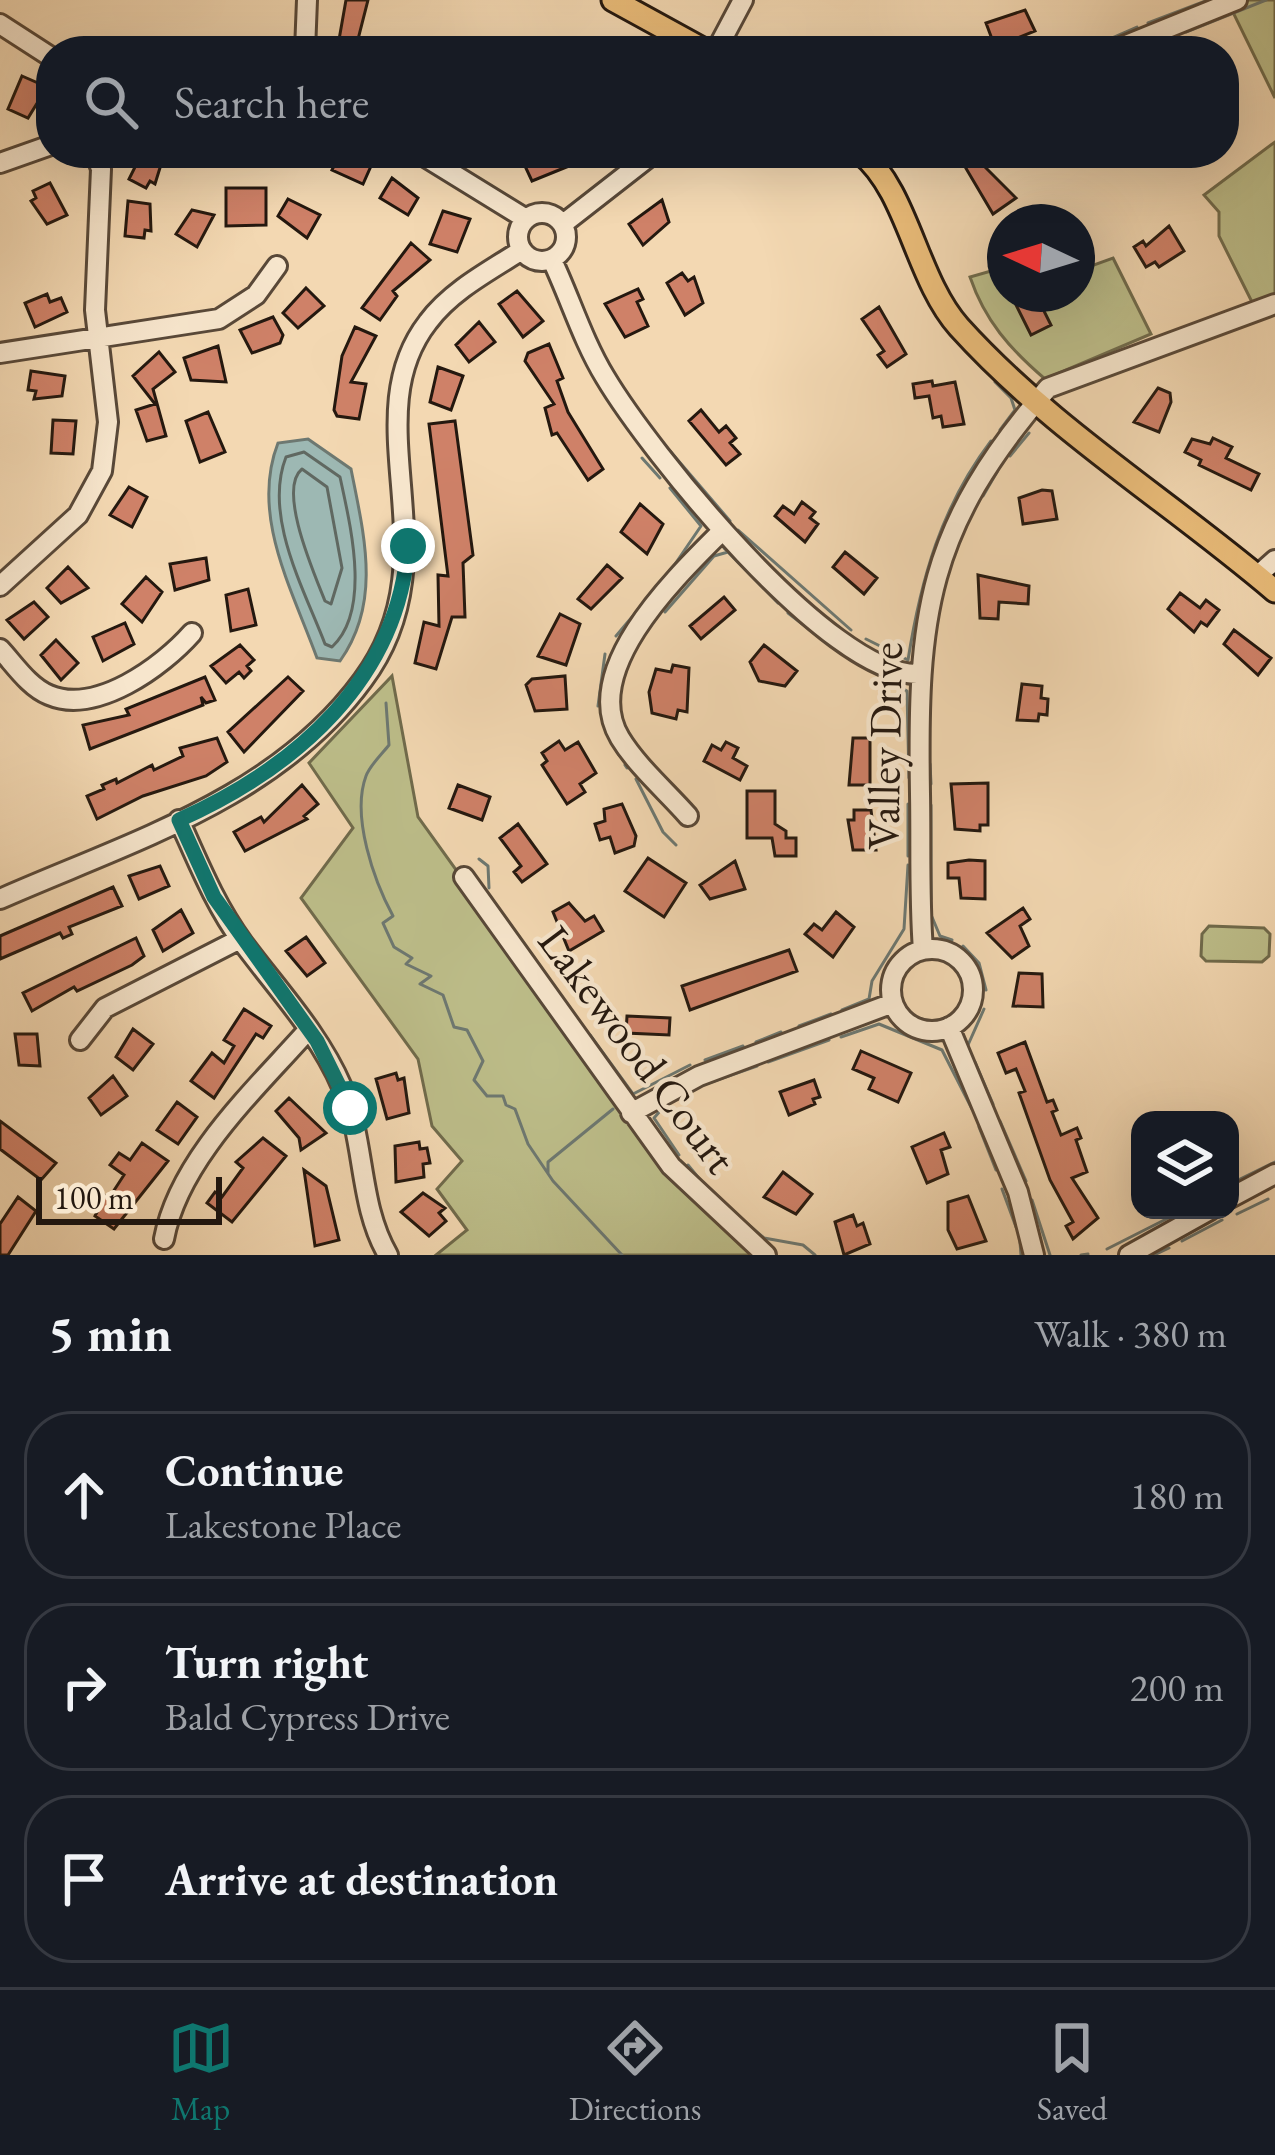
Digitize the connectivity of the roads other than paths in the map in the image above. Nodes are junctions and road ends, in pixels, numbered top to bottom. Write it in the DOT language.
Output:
graph roads {
  1 [pos="307,0"];
  2 [pos="613,0"];
  3 [pos="743,0"];
  4 [pos="1238,0"];
  5 [pos="0,24"];
  6 [pos="306,36"];
  7 [pos="679,36"];
  8 [pos="724,36"];
  9 [pos="1148,36"];
  10 [pos="36,47"];
  11 [pos="36,150"];
  12 [pos="0,163"];
  13 [pos="92,168"];
  14 [pos="443,168"];
  15 [pos="635,168"];
  16 [pos="878,168"];
  17 [pos="526,219"];
  18 [pos="563,224"];
  19 [pos="522,250"];
  20 [pos="552,260"];
  21 [pos="277,266"];
  22 [pos="1275,304"];
  23 [pos="98,339"];
  24 [pos="0,353"];
  25 [pos="1036,402"];
  26 [pos="721,532"];
  27 [pos="1275,560"];
  28 [pos="1257,576"];
  29 [pos="0,586"];
  30 [pos="1275,591"];
  31 [pos="191,633"];
  32 [pos="0,649"];
  33 [pos="918,674"];
  34 [pos="688,816"];
  35 [pos="179,820"];
  36 [pos="464,877"];
  37 [pos="0,899"];
  38 [pos="240,939"];
  39 [pos="922,950"];
  40 [pos="893,1003"];
  41 [pos="949,1027"];
  42 [pos="308,1029"];
  43 [pos="80,1040"];
  44 [pos="631,1114"];
  45 [pos="1275,1174"];
  46 [pos="1239,1193"];
  47 [pos="1194,1219"];
  48 [pos="164,1240"];
  49 [pos="388,1255"];
  50 [pos="766,1255"];
  51 [pos="1034,1255"];
  52 [pos="1129,1255"];
  1 -- 6 [label="street"];
  2 -- 7 [label="main road"];
  3 -- 8 [label="street"];
  4 -- 9 [label="street"];
  5 -- 10 [label="street"];
  11 -- 12 [label="street"];
  13 -- 23 [label="street"];
  14 -- 17 [label="street"];
  15 -- 18 [label="street"];
  16 -- 25 [label="main road"];
  17 -- 18 [label="street"];
  17 -- 19 [label="street"];
  18 -- 20 [label="street"];
  19 -- 20 [label="street"];
  19 -- 35 [label="street"];
  20 -- 26 [label="street"];
  21 -- 23 [label="street"];
  22 -- 25 [label="street, Valley Drive"];
  23 -- 24 [label="street"];
  23 -- 29 [label="street"];
  25 -- 28 [label="main road"];
  25 -- 33 [label="street, Valley Drive"];
  26 -- 33 [label="street"];
  26 -- 34 [label="street"];
  27 -- 28 [label="street"];
  28 -- 30 [label="main road"];
  31 -- 32 [label="street"];
  33 -- 39 [label="street, Valley Drive"];
  35 -- 37 [label="street"];
  35 -- 38 [label="street"];
  36 -- 44 [label="street, Lakewood Court"];
  38 -- 42 [label="street"];
  38 -- 43 [label="street"];
  39 -- 40 [label="street"];
  39 -- 41 [label="street"];
  40 -- 41 [label="street"];
  40 -- 44 [label="street"];
  41 -- 51 [label="street"];
  42 -- 48 [label="street"];
  42 -- 49 [label="street"];
  44 -- 50 [label="street, Lakewood Court"];
  45 -- 46 [label="street"];
  47 -- 52 [label="street"];
}
